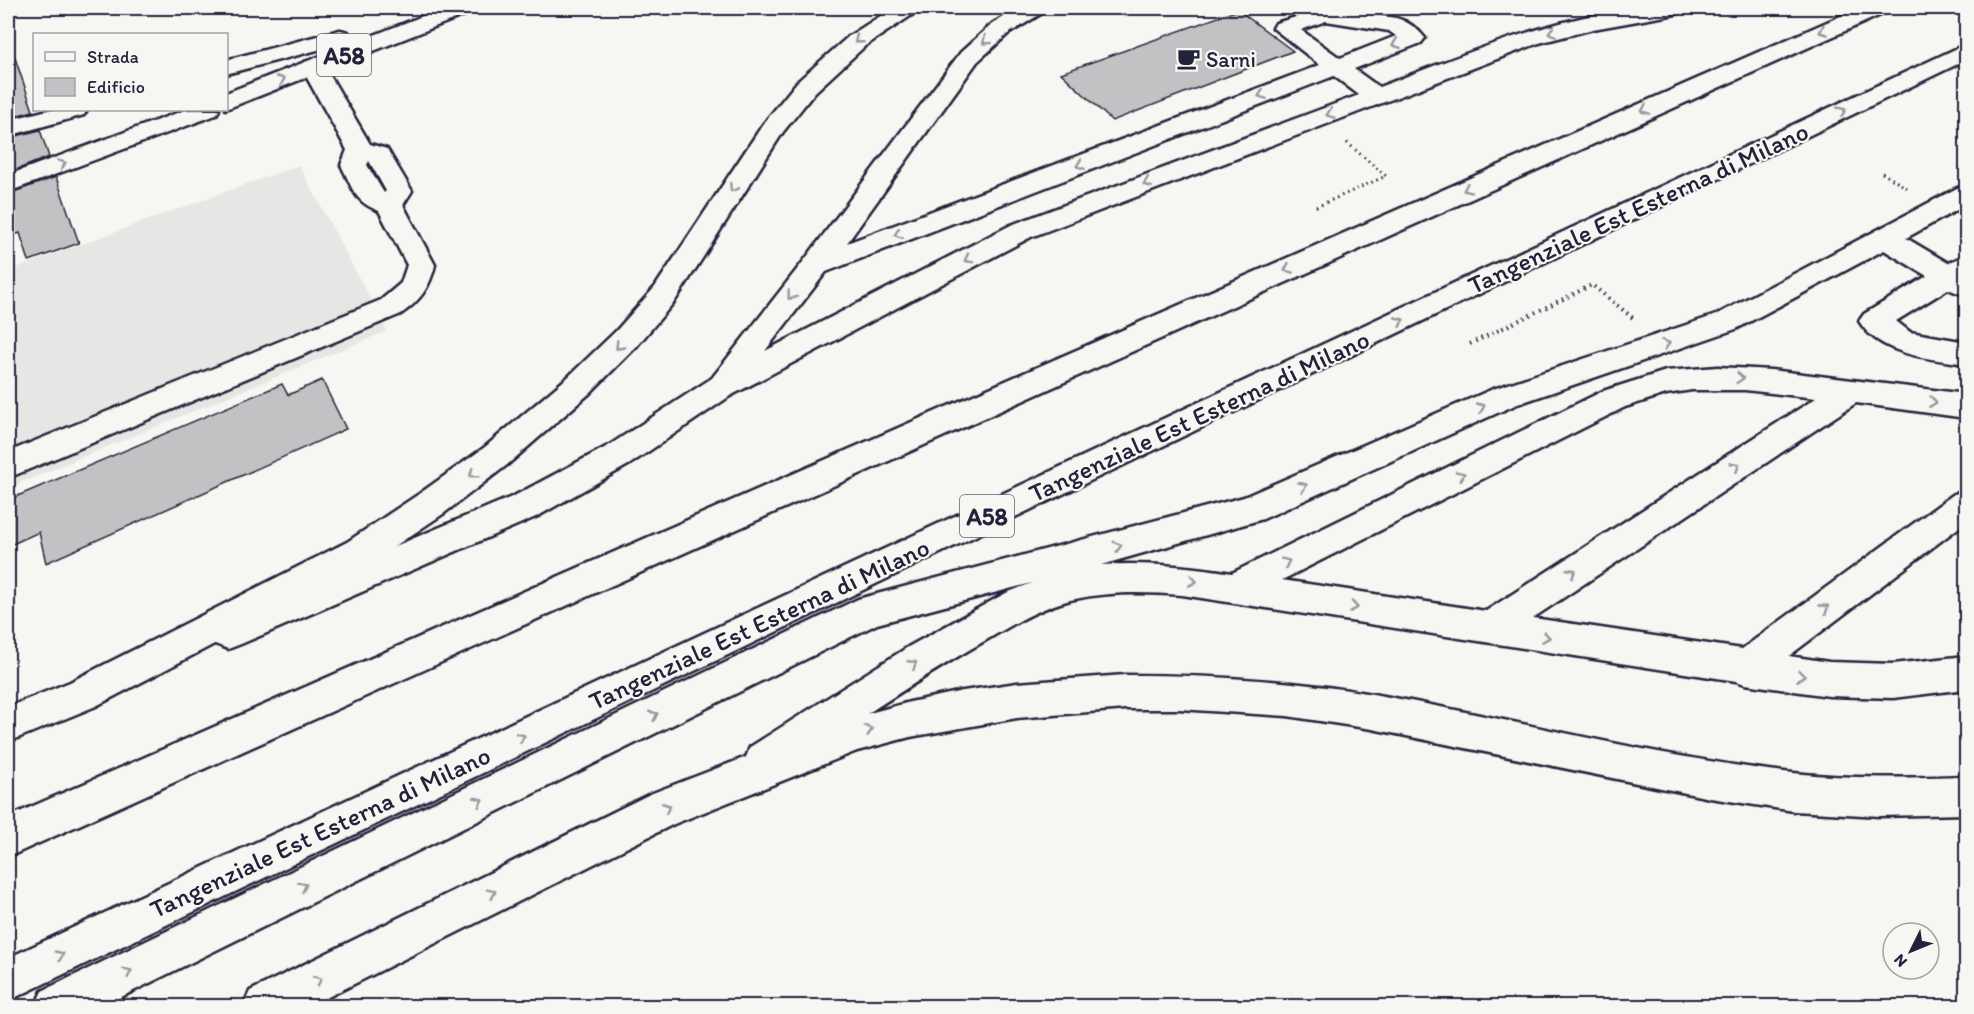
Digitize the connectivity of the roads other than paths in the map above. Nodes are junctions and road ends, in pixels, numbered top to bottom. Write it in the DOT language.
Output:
graph roads {
  1 [pos="452,8"];
  2 [pos="462,8"];
  3 [pos="907,8"];
  4 [pos="1034,8"];
  5 [pos="1671,8"];
  6 [pos="1877,8"];
  7 [pos="1966,51"];
  8 [pos="228,66"];
  9 [pos="313,67"];
  10 [pos="1376,96"];
  11 [pos="228,101"];
  12 [pos="71,111"];
  13 [pos="204,111"];
  14 [pos="8,128"];
  15 [pos="8,184"];
  16 [pos="1966,194"];
  17 [pos="1885,238"];
  18 [pos="816,265"];
  19 [pos="1960,276"];
  20 [pos="1966,353"];
  21 [pos="719,388"];
  22 [pos="1850,392"];
  23 [pos="1966,406"];
  24 [pos="8,465"];
  25 [pos="1966,504"];
  26 [pos="1041,566"];
  27 [pos="1132,578"];
  28 [pos="1234,588"];
  29 [pos="1489,628"];
  30 [pos="1744,668"];
  31 [pos="1966,673"];
  32 [pos="83,694"];
  33 [pos="8,725"];
  34 [pos="722,787"];
  35 [pos="1966,795"];
  36 [pos="8,837"];
  37 [pos="8,980"];
  38 [pos="57,1006"];
  39 [pos="265,1006"];
  1 -- 8 [label="main road, A58"];
  2 -- 9 [label="main road, A58"];
  3 -- 32 [label="main road, one-way"];
  4 -- 18 [label="main road, one-way"];
  5 -- 10 [label="main road, one-way"];
  6 -- 36 [label="main road, one-way"];
  37 -- 7 [label="main road, Tangenziale Est Esterna di Milano / A58, one-way"];
  11 -- 9 [label="main road, A58, one-way"];
  9 -- 24 [label="main road"];
  10 -- 18 [label="main road, one-way"];
  10 -- 21 [label="main road, one-way"];
  12 -- 14 [label="main road"];
  15 -- 13 [label="main road, one-way"];
  16 -- 17 [label="main road"];
  17 -- 19 [label="main road"];
  26 -- 17 [label="main road, one-way"];
  18 -- 21 [label="main road, one-way"];
  19 -- 20 [label="main road"];
  21 -- 32 [label="main road"];
  22 -- 23 [label="main road, one-way"];
  28 -- 22 [label="main road, one-way"];
  29 -- 22 [label="main road, one-way"];
  30 -- 25 [label="main road, one-way"];
  26 -- 27 [label="main road"];
  38 -- 26 [label="main road, one-way"];
  27 -- 28 [label="main road, one-way"];
  34 -- 27 [label="main road, one-way"];
  28 -- 29 [label="main road, one-way"];
  29 -- 30 [label="main road, one-way"];
  30 -- 31 [label="main road, one-way"];
  32 -- 33 [label="main road"];
  34 -- 35 [label="main road, one-way"];
  39 -- 34 [label="main road, one-way"];
}
